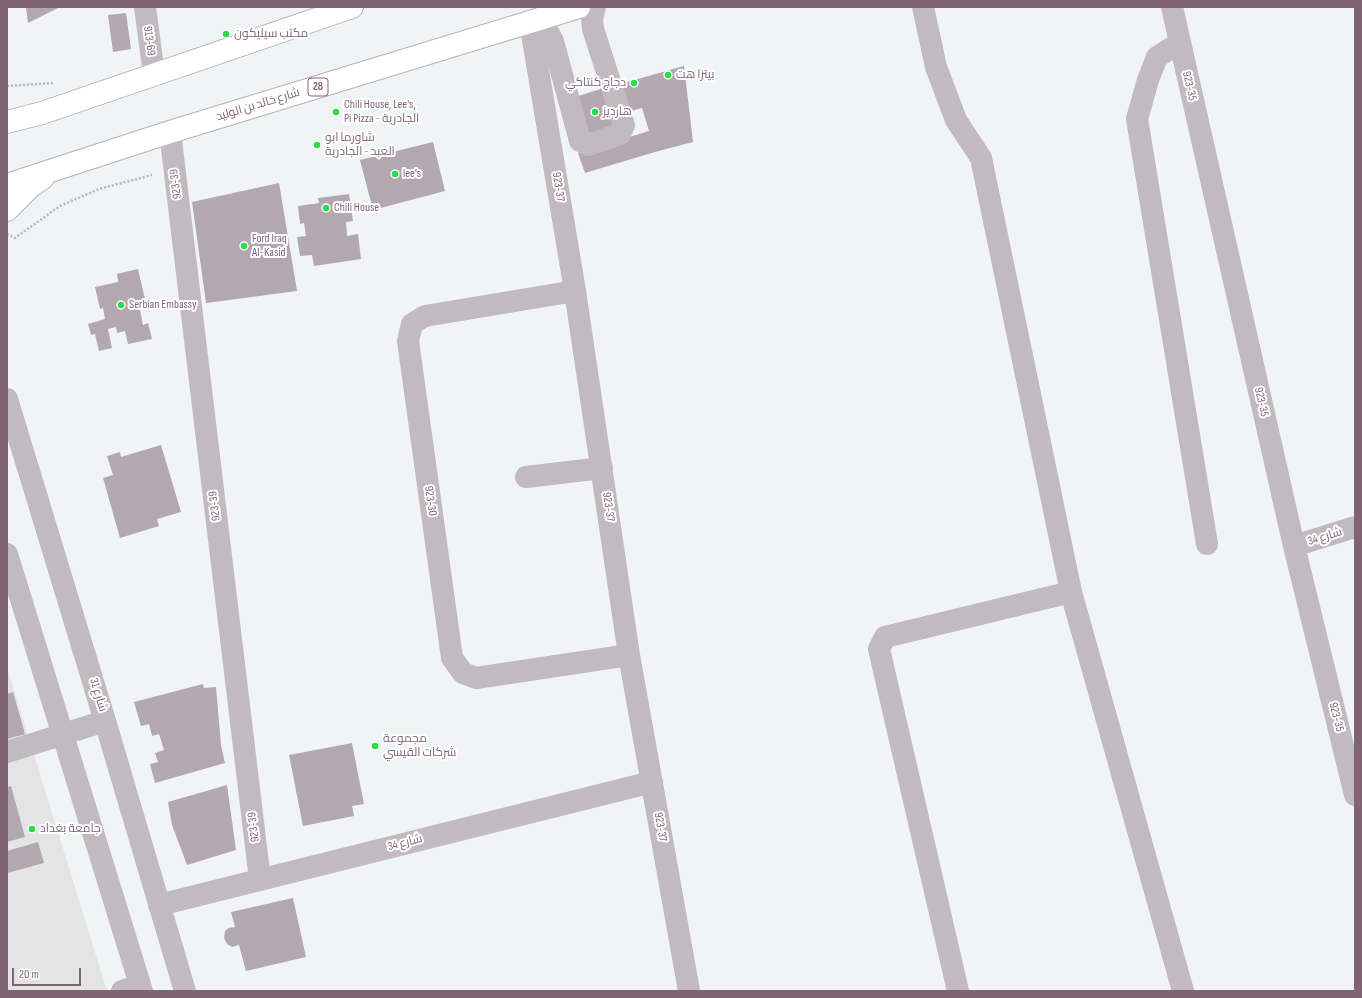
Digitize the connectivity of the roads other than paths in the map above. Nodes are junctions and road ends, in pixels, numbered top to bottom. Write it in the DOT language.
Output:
graph roads {
  1 [pos="144,7"];
  2 [pos="352,7"];
  3 [pos="579,7"];
  4 [pos="595,7"];
  5 [pos="923,7"];
  6 [pos="1172,7"];
  7 [pos="533,21"];
  8 [pos="1179,43"];
  9 [pos="154,75"];
  10 [pos="7,105"];
  11 [pos="42,113"];
  12 [pos="7,122"];
  13 [pos="170,132"];
  14 [pos="57,169"];
  15 [pos="7,185"];
  16 [pos="7,210"];
  17 [pos="575,291"];
  18 [pos="7,399"];
  19 [pos="602,468"];
  20 [pos="526,477"];
  21 [pos="1355,527"];
  22 [pos="1207,544"];
  23 [pos="1294,546"];
  24 [pos="7,554"];
  25 [pos="1071,592"];
  26 [pos="629,655"];
  27 [pos="106,721"];
  28 [pos="63,735"];
  29 [pos="7,752"];
  30 [pos="652,782"];
  31 [pos="1355,795"];
  32 [pos="260,880"];
  33 [pos="159,905"];
  34 [pos="135,989"];
  35 [pos="185,991"];
  36 [pos="689,991"];
  37 [pos="958,991"];
  38 [pos="1183,991"];
  1 -- 9 [label="street, 913-69"];
  2 -- 9 [label="main road"];
  3 -- 7 [label="main road, شارع خالد بن الوليد / 28"];
  4 -- 7 [label="street"];
  5 -- 25 [label="street"];
  6 -- 8 [label="street, 923-35"];
  7 -- 13 [label="main road, شارع خالد بن الوليد / 28"];
  7 -- 17 [label="street, 923-37"];
  8 -- 22 [label="street"];
  8 -- 23 [label="street, 923-35"];
  9 -- 11 [label="main road"];
  10 -- 11 [label="main road"];
  11 -- 12 [label="main road"];
  13 -- 14 [label="main road, شارع خالد بن الوليد / 28"];
  13 -- 32 [label="street, 923-39"];
  14 -- 15 [label="main road, شارع خالد بن الوليد / 28"];
  14 -- 16 [label="main road"];
  17 -- 19 [label="street, 923-37"];
  17 -- 26 [label="street, 923-30"];
  18 -- 27 [label="street, شارع 31"];
  19 -- 20 [label="street"];
  19 -- 26 [label="street, 923-37"];
  21 -- 23 [label="street, شارع 34"];
  23 -- 31 [label="street, 923-35"];
  24 -- 28 [label="street"];
  25 -- 37 [label="street"];
  25 -- 38 [label="street"];
  26 -- 30 [label="street, 923-37"];
  27 -- 28 [label="street"];
  27 -- 33 [label="street, شارع 31"];
  28 -- 29 [label="street"];
  28 -- 34 [label="street"];
  30 -- 32 [label="street, شارع 34"];
  30 -- 36 [label="street, 923-37"];
  32 -- 33 [label="street, شارع 34"];
  33 -- 35 [label="street, شارع 31"];
}
